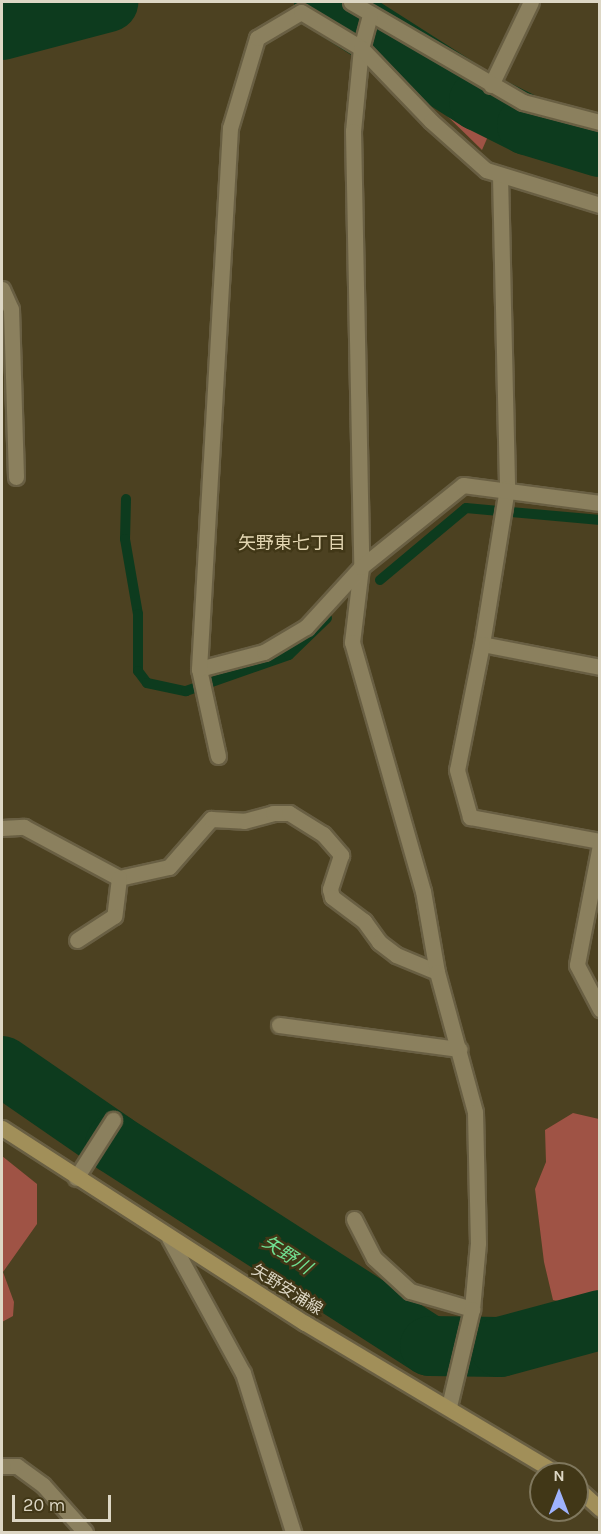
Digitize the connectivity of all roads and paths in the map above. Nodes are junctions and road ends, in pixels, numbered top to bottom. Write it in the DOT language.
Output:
graph roads {
  1 [pos="351,2"];
  2 [pos="531,2"];
  3 [pos="373,8"];
  4 [pos="361,48"];
  5 [pos="491,85"];
  6 [pos="600,122"];
  7 [pos="500,175"];
  8 [pos="600,205"];
  9 [pos="2,289"];
  10 [pos="16,477"];
  11 [pos="507,489"];
  12 [pos="600,503"];
  13 [pos="361,567"];
  14 [pos="482,644"];
  15 [pos="600,667"];
  16 [pos="199,669"];
  17 [pos="218,756"];
  18 [pos="2,828"];
  19 [pos="600,843"];
  20 [pos="119,878"];
  21 [pos="77,940"];
  22 [pos="437,972"];
  23 [pos="600,1009"];
  24 [pos="279,1025"];
  25 [pos="459,1049"];
  26 [pos="113,1120"];
  27 [pos="2,1128"];
  28 [pos="76,1179"];
  29 [pos="354,1219"];
  30 [pos="169,1238"];
  31 [pos="472,1309"];
  32 [pos="449,1406"];
  33 [pos="539,1462"];
  34 [pos="2,1466"];
  35 [pos="85,1533"];
  36 [pos="293,1533"];
  1 -- 3 [label="street"];
  2 -- 5 [label="street"];
  3 -- 4 [label="street"];
  3 -- 5 [label="street"];
  4 -- 7 [label="street"];
  4 -- 13 [label="street"];
  4 -- 16 [label="street"];
  5 -- 6 [label="street"];
  7 -- 8 [label="street"];
  7 -- 11 [label="street"];
  9 -- 10 [label="street"];
  11 -- 12 [label="street"];
  11 -- 13 [label="street"];
  11 -- 14 [label="street"];
  13 -- 16 [label="street"];
  13 -- 22 [label="street"];
  14 -- 15 [label="street"];
  14 -- 19 [label="street"];
  16 -- 17 [label="street"];
  18 -- 20 [label="street"];
  19 -- 23 [label="street"];
  20 -- 21 [label="street"];
  20 -- 22 [label="street"];
  22 -- 25 [label="street"];
  24 -- 25 [label="street"];
  25 -- 31 [label="street"];
  26 -- 28 [label="street"];
  27 -- 28 [label="main road, 矢野安浦線"];
  28 -- 30 [label="main road, 矢野安浦線"];
  29 -- 31 [label="street"];
  30 -- 32 [label="main road, 矢野安浦線"];
  30 -- 36 [label="street"];
  31 -- 32 [label="street"];
  32 -- 33 [label="main road, 矢野安浦線"];
  34 -- 35 [label="street"];
}
